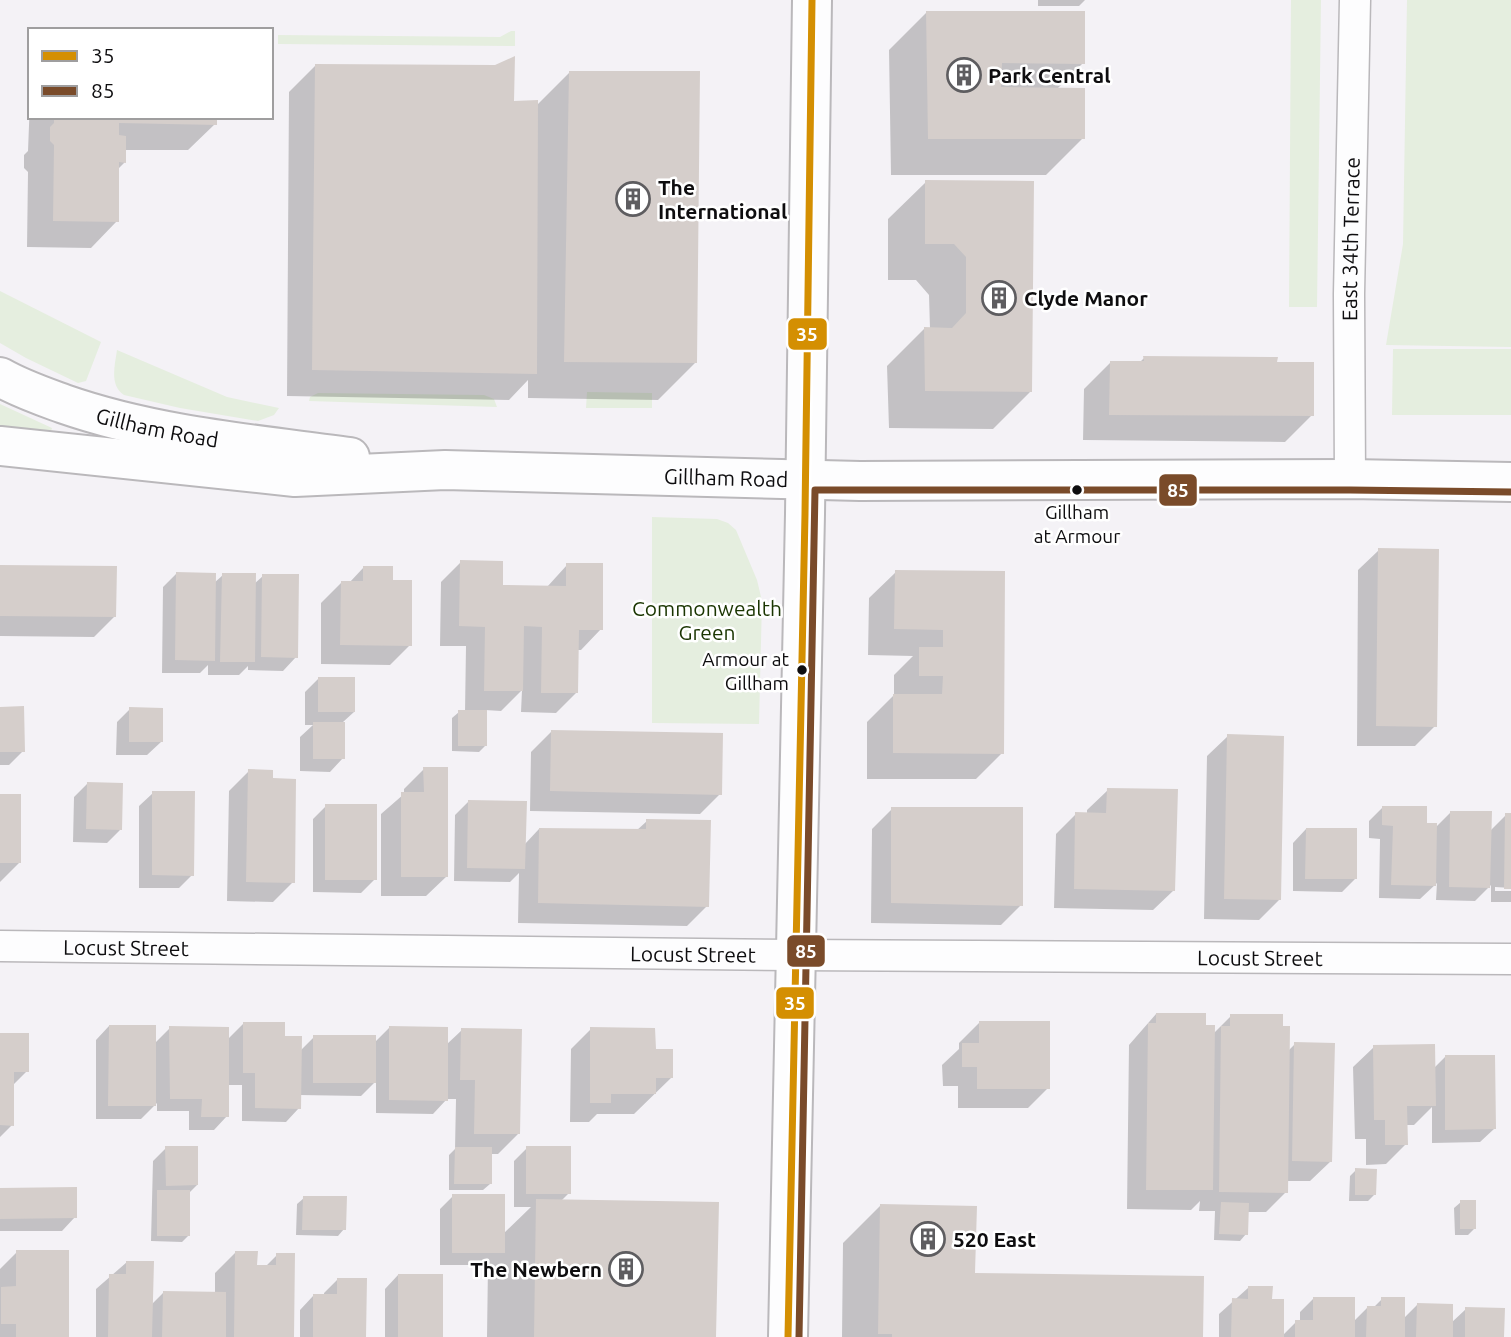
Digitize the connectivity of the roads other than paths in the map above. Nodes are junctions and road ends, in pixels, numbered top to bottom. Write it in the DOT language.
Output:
graph roads {
  1 [pos="811,0"];
  2 [pos="1355,0"];
  3 [pos="0,377"];
  4 [pos="0,446"];
  5 [pos="445,470"];
  6 [pos="1350,479"];
  7 [pos="805,480"];
  8 [pos="1511,482"];
  9 [pos="0,946"];
  10 [pos="795,956"];
  11 [pos="1511,959"];
  12 [pos="788,1337"];
  1 -- 7 [label="main road"];
  2 -- 6 [label="street, East 34th Terrace"];
  3 -- 5 [label="main road, Gillham Road"];
  4 -- 5 [label="main road, Gillham Road"];
  5 -- 7 [label="main road, Gillham Road"];
  6 -- 7 [label="main road, Gillham Road"];
  6 -- 8 [label="main road, Gillham Road"];
  7 -- 10 [label="main road"];
  9 -- 10 [label="street, Locust Street"];
  10 -- 11 [label="street, Locust Street"];
  10 -- 12 [label="main road"];
}
